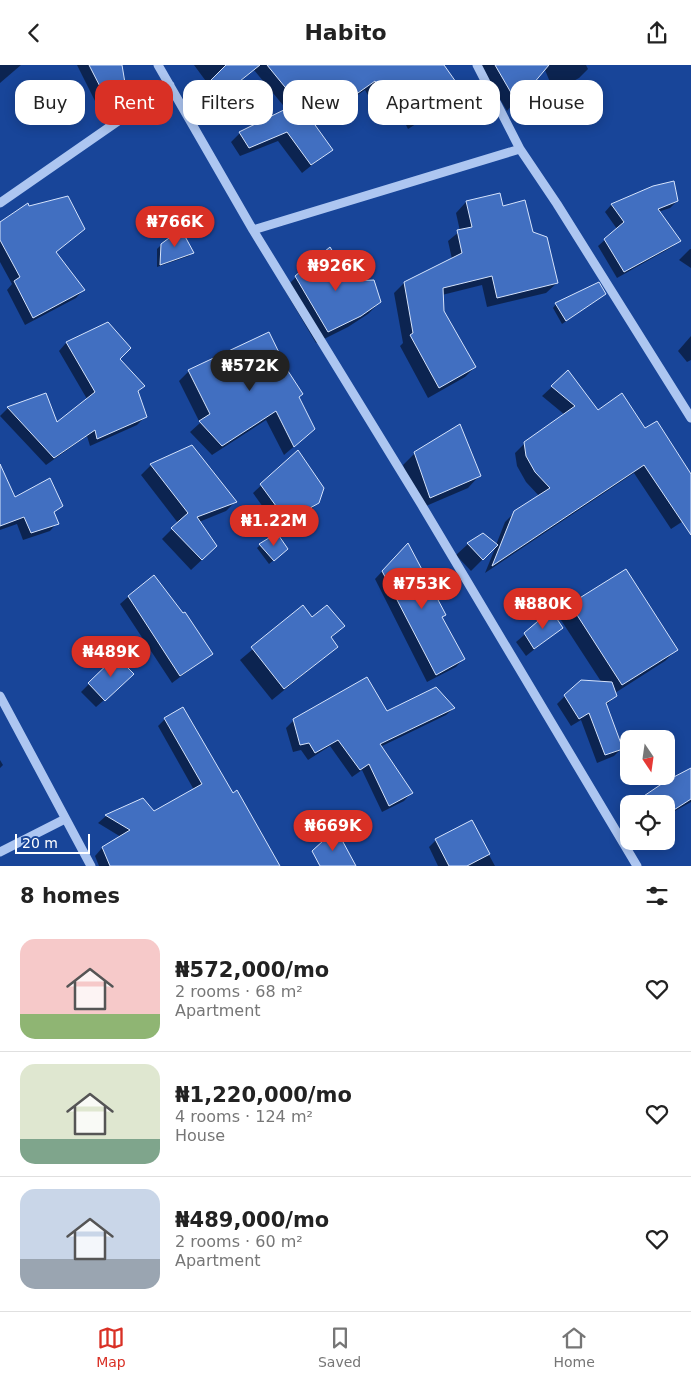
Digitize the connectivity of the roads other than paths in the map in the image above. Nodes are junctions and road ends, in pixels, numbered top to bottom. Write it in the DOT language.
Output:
graph roads {
  1 [pos="158,65"];
  2 [pos="477,65"];
  3 [pos="167,80"];
  4 [pos="173,90"];
  5 [pos="112,125"];
  6 [pos="520,149"];
  7 [pos="0,203"];
  8 [pos="253,230"];
  9 [pos="691,418"];
  10 [pos="0,697"];
  11 [pos="65,819"];
  12 [pos="0,852"];
  13 [pos="91,866"];
  14 [pos="637,866"];
  1 -- 3 [label="street"];
  2 -- 6 [label="street"];
  4 -- 8 [label="street"];
  5 -- 7 [label="street"];
  6 -- 8 [label="street"];
  6 -- 9 [label="street"];
  8 -- 14 [label="street"];
  10 -- 11 [label="street"];
  11 -- 12 [label="street"];
  11 -- 13 [label="street"];
}
